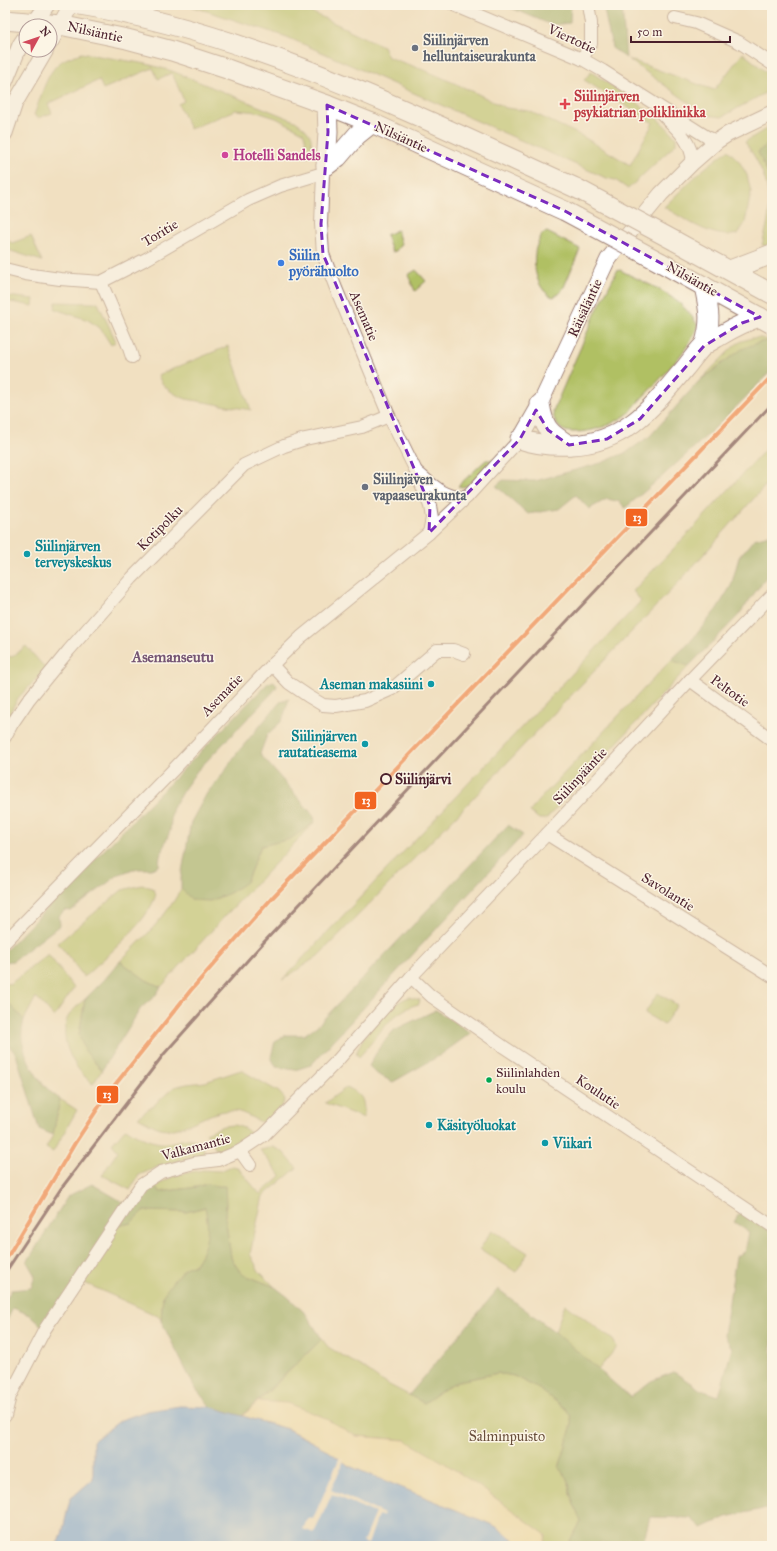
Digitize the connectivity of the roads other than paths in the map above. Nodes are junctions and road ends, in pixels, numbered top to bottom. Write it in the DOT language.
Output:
graph roads {
  1 [pos="47,5"];
  2 [pos="71,5"];
  3 [pos="80,5"];
  4 [pos="454,5"];
  5 [pos="588,5"];
  6 [pos="38,18"];
  7 [pos="675,18"];
  8 [pos="5,20"];
  9 [pos="18,24"];
  10 [pos="60,25"];
  11 [pos="58,29"];
  12 [pos="18,50"];
  13 [pos="41,58"];
  14 [pos="582,60"];
  15 [pos="772,64"];
  16 [pos="5,82"];
  17 [pos="651,101"];
  18 [pos="15,103"];
  19 [pos="327,105"];
  20 [pos="772,113"];
  21 [pos="372,123"];
  22 [pos="5,133"];
  23 [pos="717,141"];
  24 [pos="693,162"];
  25 [pos="325,170"];
  26 [pos="772,254"];
  27 [pos="5,269"];
  28 [pos="730,270"];
  29 [pos="5,273"];
  30 [pos="25,274"];
  31 [pos="101,282"];
  32 [pos="704,286"];
  33 [pos="772,294"];
  34 [pos="766,321"];
  35 [pos="704,346"];
  36 [pos="132,357"];
  37 [pos="540,404"];
  38 [pos="389,416"];
  39 [pos="520,439"];
  40 [pos="569,445"];
  41 [pos="415,470"];
  42 [pos="466,497"];
  43 [pos="428,533"];
  44 [pos="772,595"];
  45 [pos="464,654"];
  46 [pos="272,665"];
  47 [pos="690,680"];
  48 [pos="5,736"];
  49 [pos="772,740"];
  50 [pos="547,834"];
  51 [pos="5,942"];
  52 [pos="772,976"];
  53 [pos="410,977"];
  54 [pos="240,1152"];
  55 [pos="250,1164"];
  56 [pos="772,1226"];
  57 [pos="5,1416"];
  1 -- 6 [label="street"];
  2 -- 10 [label="street"];
  3 -- 28 [label="main road, Nilsiäntie, bridge"];
  4 -- 14 [label="street, Viertotie"];
  5 -- 14 [label="street"];
  7 -- 15 [label="street"];
  8 -- 9 [label="main road, Nilsiäntie"];
  10 -- 11 [label="street"];
  10 -- 19 [label="main road, Nilsiäntie"];
  12 -- 16 [label="street"];
  13 -- 18 [label="street"];
  14 -- 17 [label="street, Viertotie"];
  16 -- 18 [label="street"];
  17 -- 23 [label="street, Viertotie"];
  17 -- 24 [label="street, Viertotie"];
  18 -- 22 [label="street"];
  19 -- 21 [label="main road, Nilsiäntie"];
  19 -- 25 [label="main road"];
  20 -- 23 [label="street, Räisäläntie"];
  21 -- 25 [label="main road"];
  21 -- 32 [label="main road, Nilsiäntie, bridge"];
  23 -- 24 [label="street, Räisäläntie"];
  24 -- 37 [label="street, Räisäläntie"];
  25 -- 31 [label="street, Toritie"];
  25 -- 38 [label="street, Asematie"];
  26 -- 28 [label="main road"];
  27 -- 30 [label="street"];
  28 -- 33 [label="main road, Nilsiäntie"];
  29 -- 30 [label="street"];
  30 -- 31 [label="street"];
  31 -- 36 [label="street"];
  32 -- 34 [label="main road, Nilsiäntie"];
  32 -- 35 [label="main road"];
  34 -- 35 [label="main road"];
  35 -- 40 [label="main road"];
  37 -- 39 [label="street, Räisäläntie"];
  37 -- 40 [label="main road"];
  38 -- 41 [label="street, Asematie"];
  38 -- 48 [label="street, Kotipolku"];
  39 -- 40 [label="main road"];
  39 -- 42 [label="street, Räisäläntie"];
  41 -- 42 [label="street, Asematie"];
  41 -- 43 [label="street, Asematie"];
  42 -- 43 [label="street, Räisäläntie"];
  43 -- 46 [label="street, Asematie"];
  44 -- 47 [label="street, Siilinpääntie"];
  45 -- 46 [label="street"];
  46 -- 51 [label="street, Asematie"];
  47 -- 49 [label="street, Peltotie"];
  47 -- 50 [label="street, Siilinpääntie"];
  50 -- 52 [label="street, Savolantie"];
  50 -- 53 [label="street, Siilinpääntie"];
  53 -- 54 [label="street, Valkamantie"];
  53 -- 56 [label="street, Koulutie"];
  54 -- 55 [label="street"];
  54 -- 57 [label="street, Valkamantie"];
}
